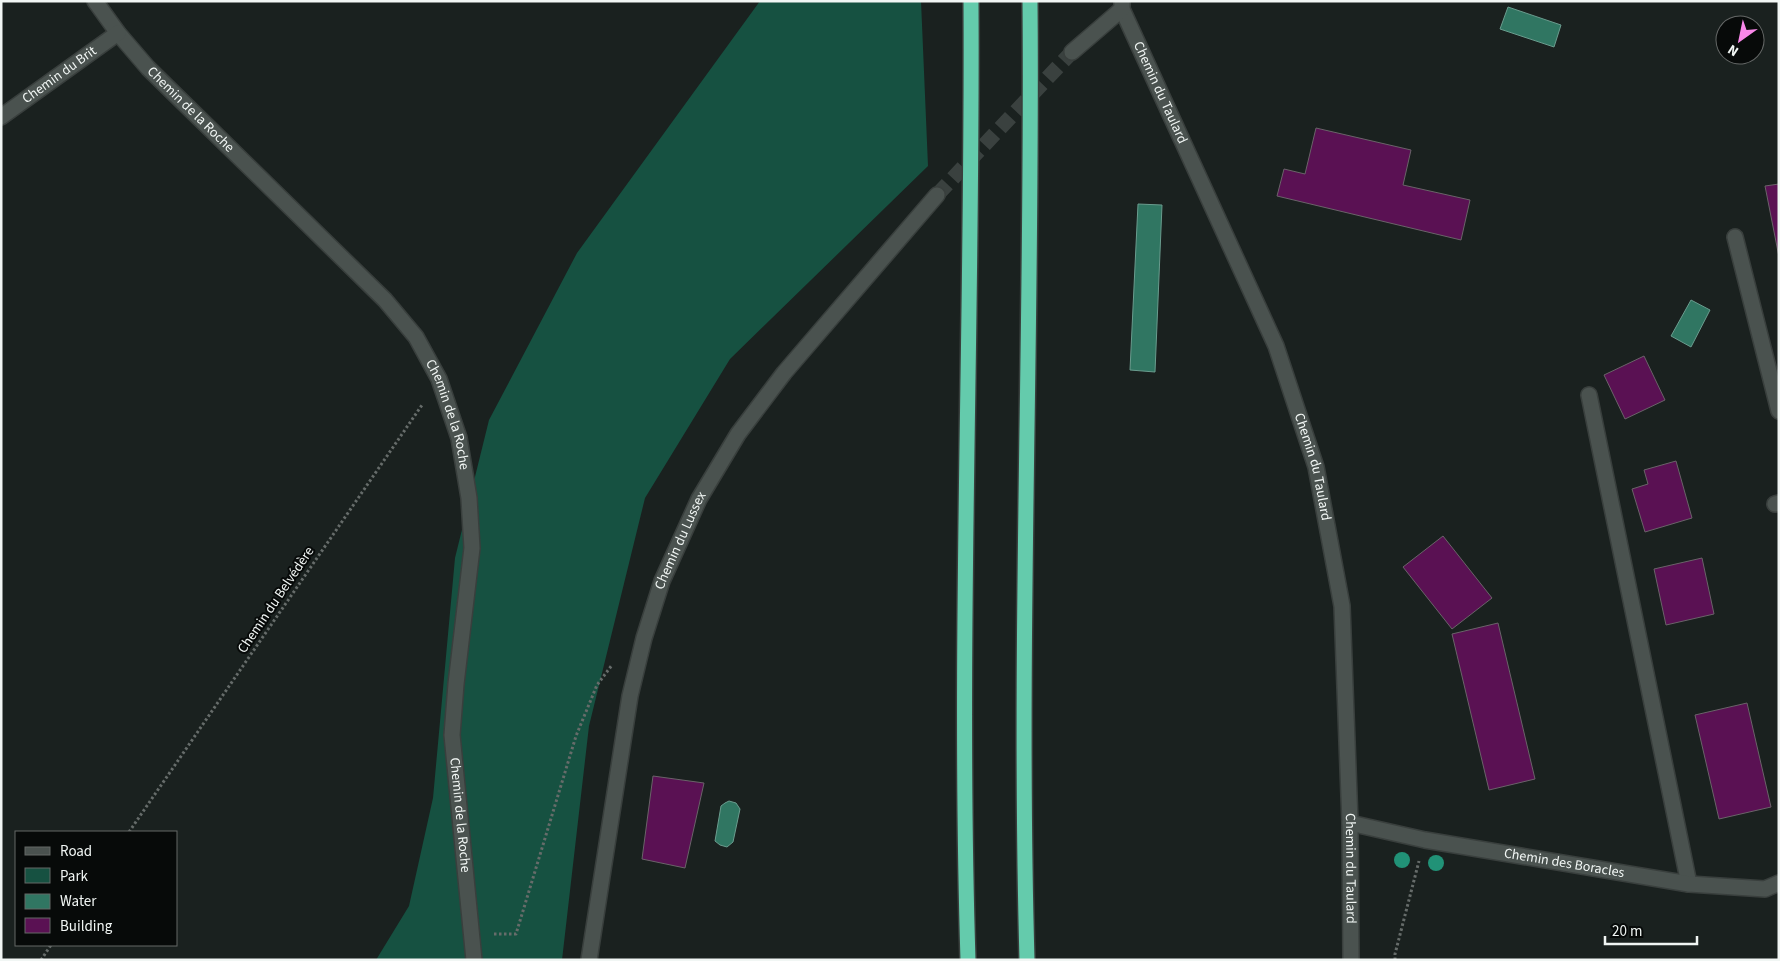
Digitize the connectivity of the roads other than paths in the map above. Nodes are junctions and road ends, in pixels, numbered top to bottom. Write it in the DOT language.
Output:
graph roads {
  1 [pos="95,1"];
  2 [pos="971,1"];
  3 [pos="1030,1"];
  4 [pos="1122,5"];
  5 [pos="118,33"];
  6 [pos="1072,52"];
  7 [pos="1,117"];
  8 [pos="937,195"];
  9 [pos="1734,237"];
  10 [pos="1588,395"];
  11 [pos="1779,412"];
  12 [pos="1350,823"];
  13 [pos="1779,883"];
  14 [pos="1689,884"];
  15 [pos="474,960"];
  16 [pos="589,960"];
  17 [pos="968,960"];
  18 [pos="1027,960"];
  19 [pos="1351,960"];
  1 -- 5 [label="street, Chemin de la Roche"];
  2 -- 17 [label="highway"];
  3 -- 18 [label="highway"];
  4 -- 6 [label="street"];
  4 -- 12 [label="street, Chemin du Taulard"];
  5 -- 7 [label="street, Chemin du Brit"];
  5 -- 15 [label="street, Chemin de la Roche"];
  8 -- 16 [label="street, Chemin du Lussex"];
  9 -- 11 [label="street"];
  10 -- 14 [label="street"];
  12 -- 14 [label="street, Chemin des Boracles"];
  12 -- 19 [label="street, Chemin du Taulard"];
  13 -- 14 [label="street, Chemin des Boracles"];
}
